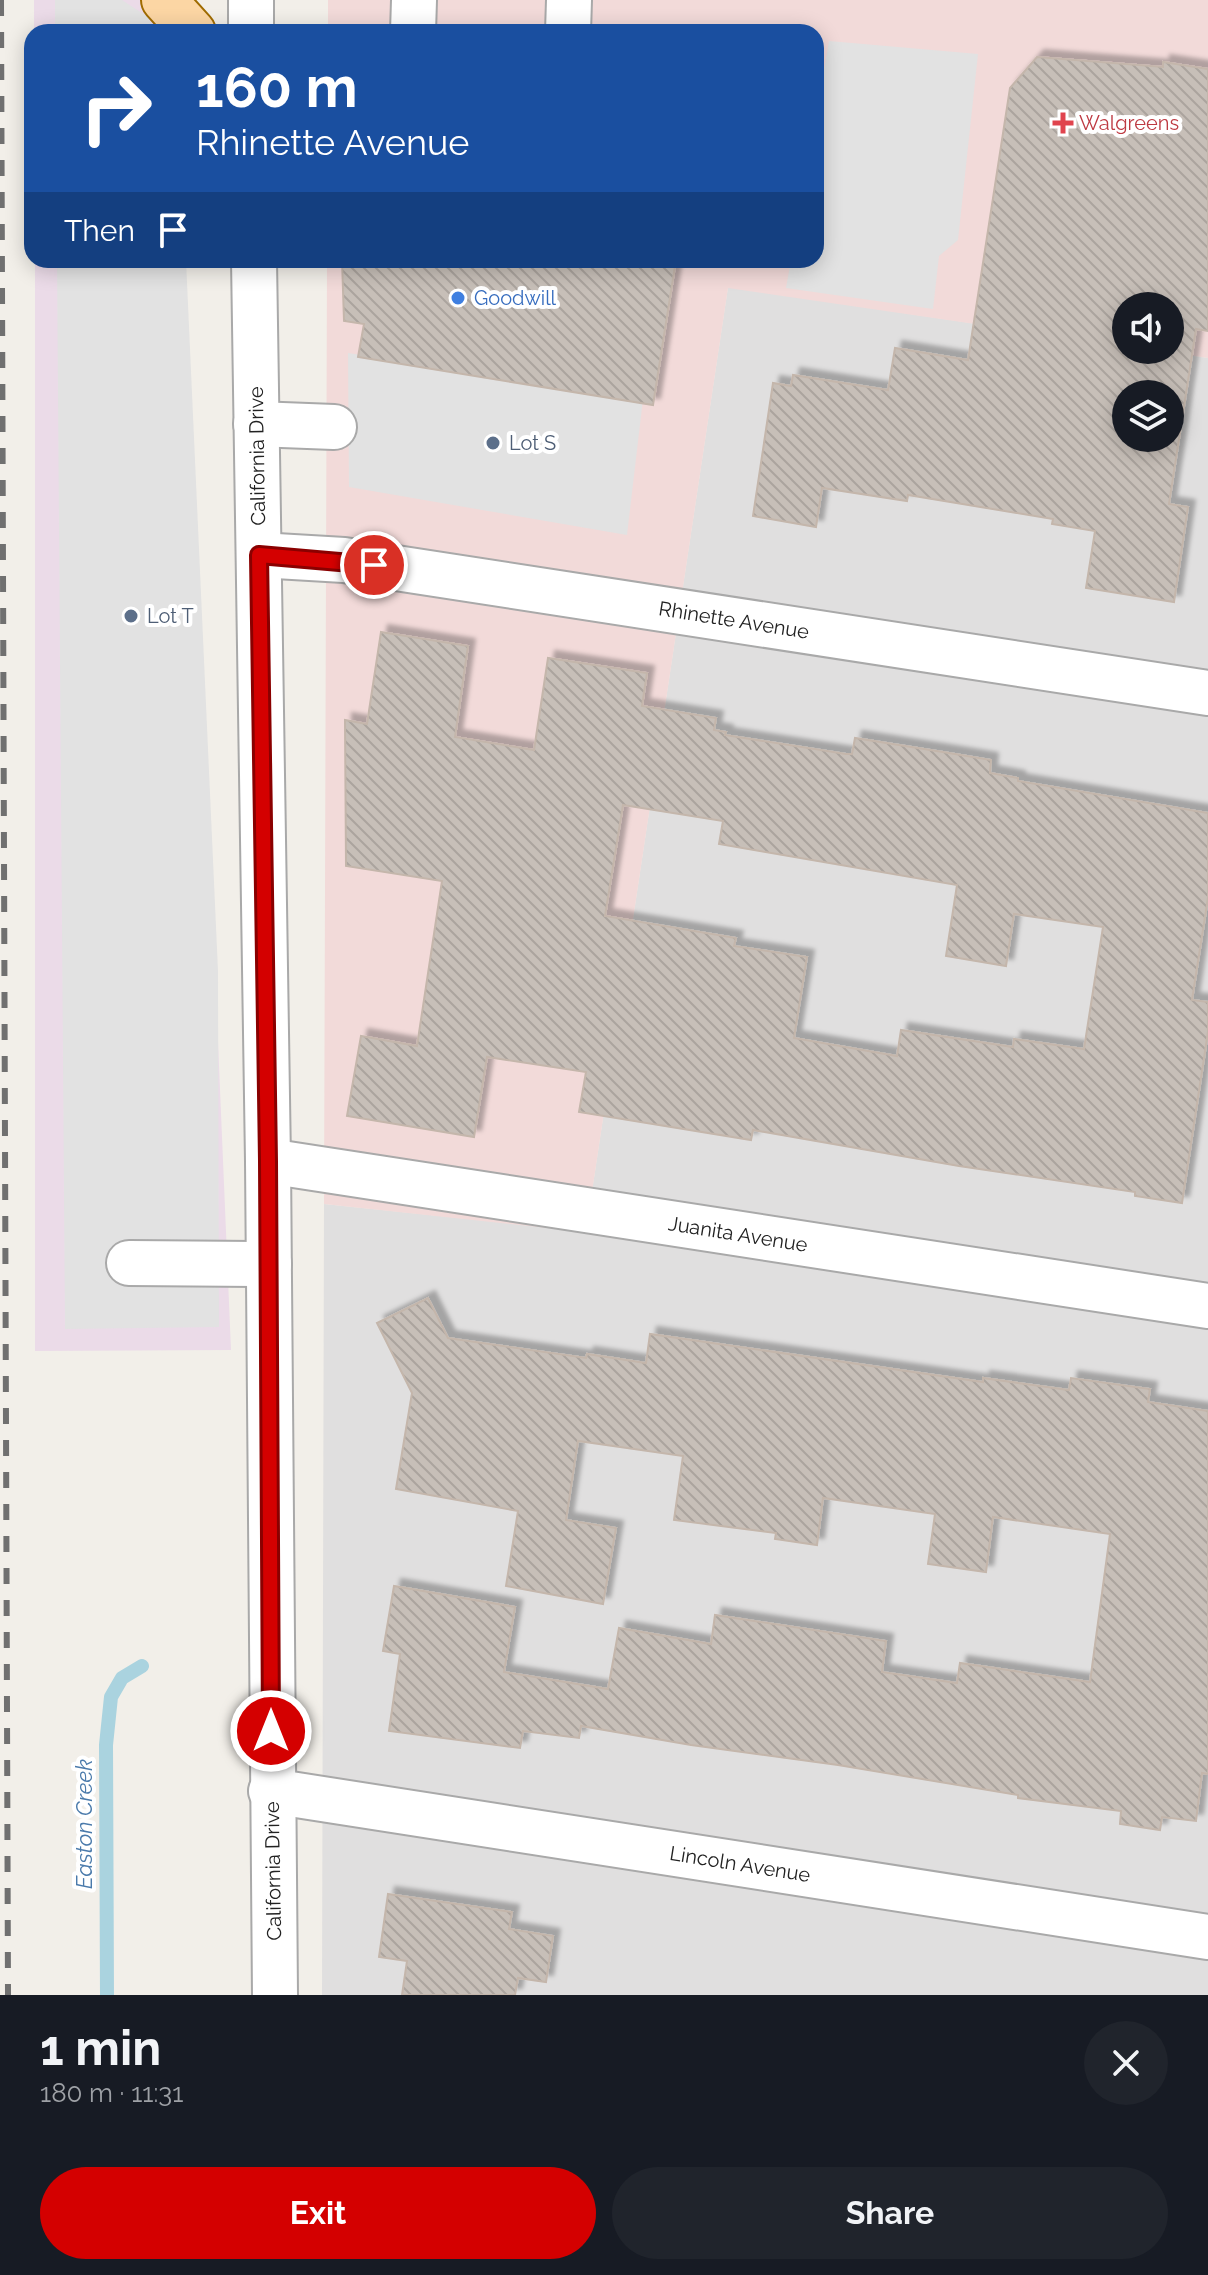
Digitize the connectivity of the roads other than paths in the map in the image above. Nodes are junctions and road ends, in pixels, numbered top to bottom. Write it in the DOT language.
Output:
graph roads {
  1 [pos="164,0"];
  2 [pos="251,0"];
  3 [pos="414,0"];
  4 [pos="569,0"];
  5 [pos="186,24"];
  6 [pos="251,24"];
  7 [pos="413,24"];
  8 [pos="568,24"];
  9 [pos="254,268"];
  10 [pos="256,424"];
  11 [pos="334,427"];
  12 [pos="259,555"];
  13 [pos="1208,693"];
  14 [pos="268,1161"];
  15 [pos="129,1263"];
  16 [pos="269,1264"];
  17 [pos="1208,1306"];
  18 [pos="271,1791"];
  19 [pos="1208,1937"];
  20 [pos="275,1995"];
  1 -- 5 [label="main road"];
  2 -- 6 [label="street"];
  3 -- 7 [label="street"];
  4 -- 8 [label="street"];
  9 -- 10 [label="street, California Drive"];
  10 -- 11 [label="street"];
  10 -- 12 [label="street, California Drive"];
  12 -- 13 [label="street, Rhinette Avenue"];
  12 -- 14 [label="street, California Drive"];
  14 -- 16 [label="street, California Drive"];
  14 -- 17 [label="street, Juanita Avenue"];
  15 -- 16 [label="street"];
  16 -- 18 [label="street, California Drive"];
  18 -- 19 [label="street, Lincoln Avenue"];
  18 -- 20 [label="street, California Drive"];
}
